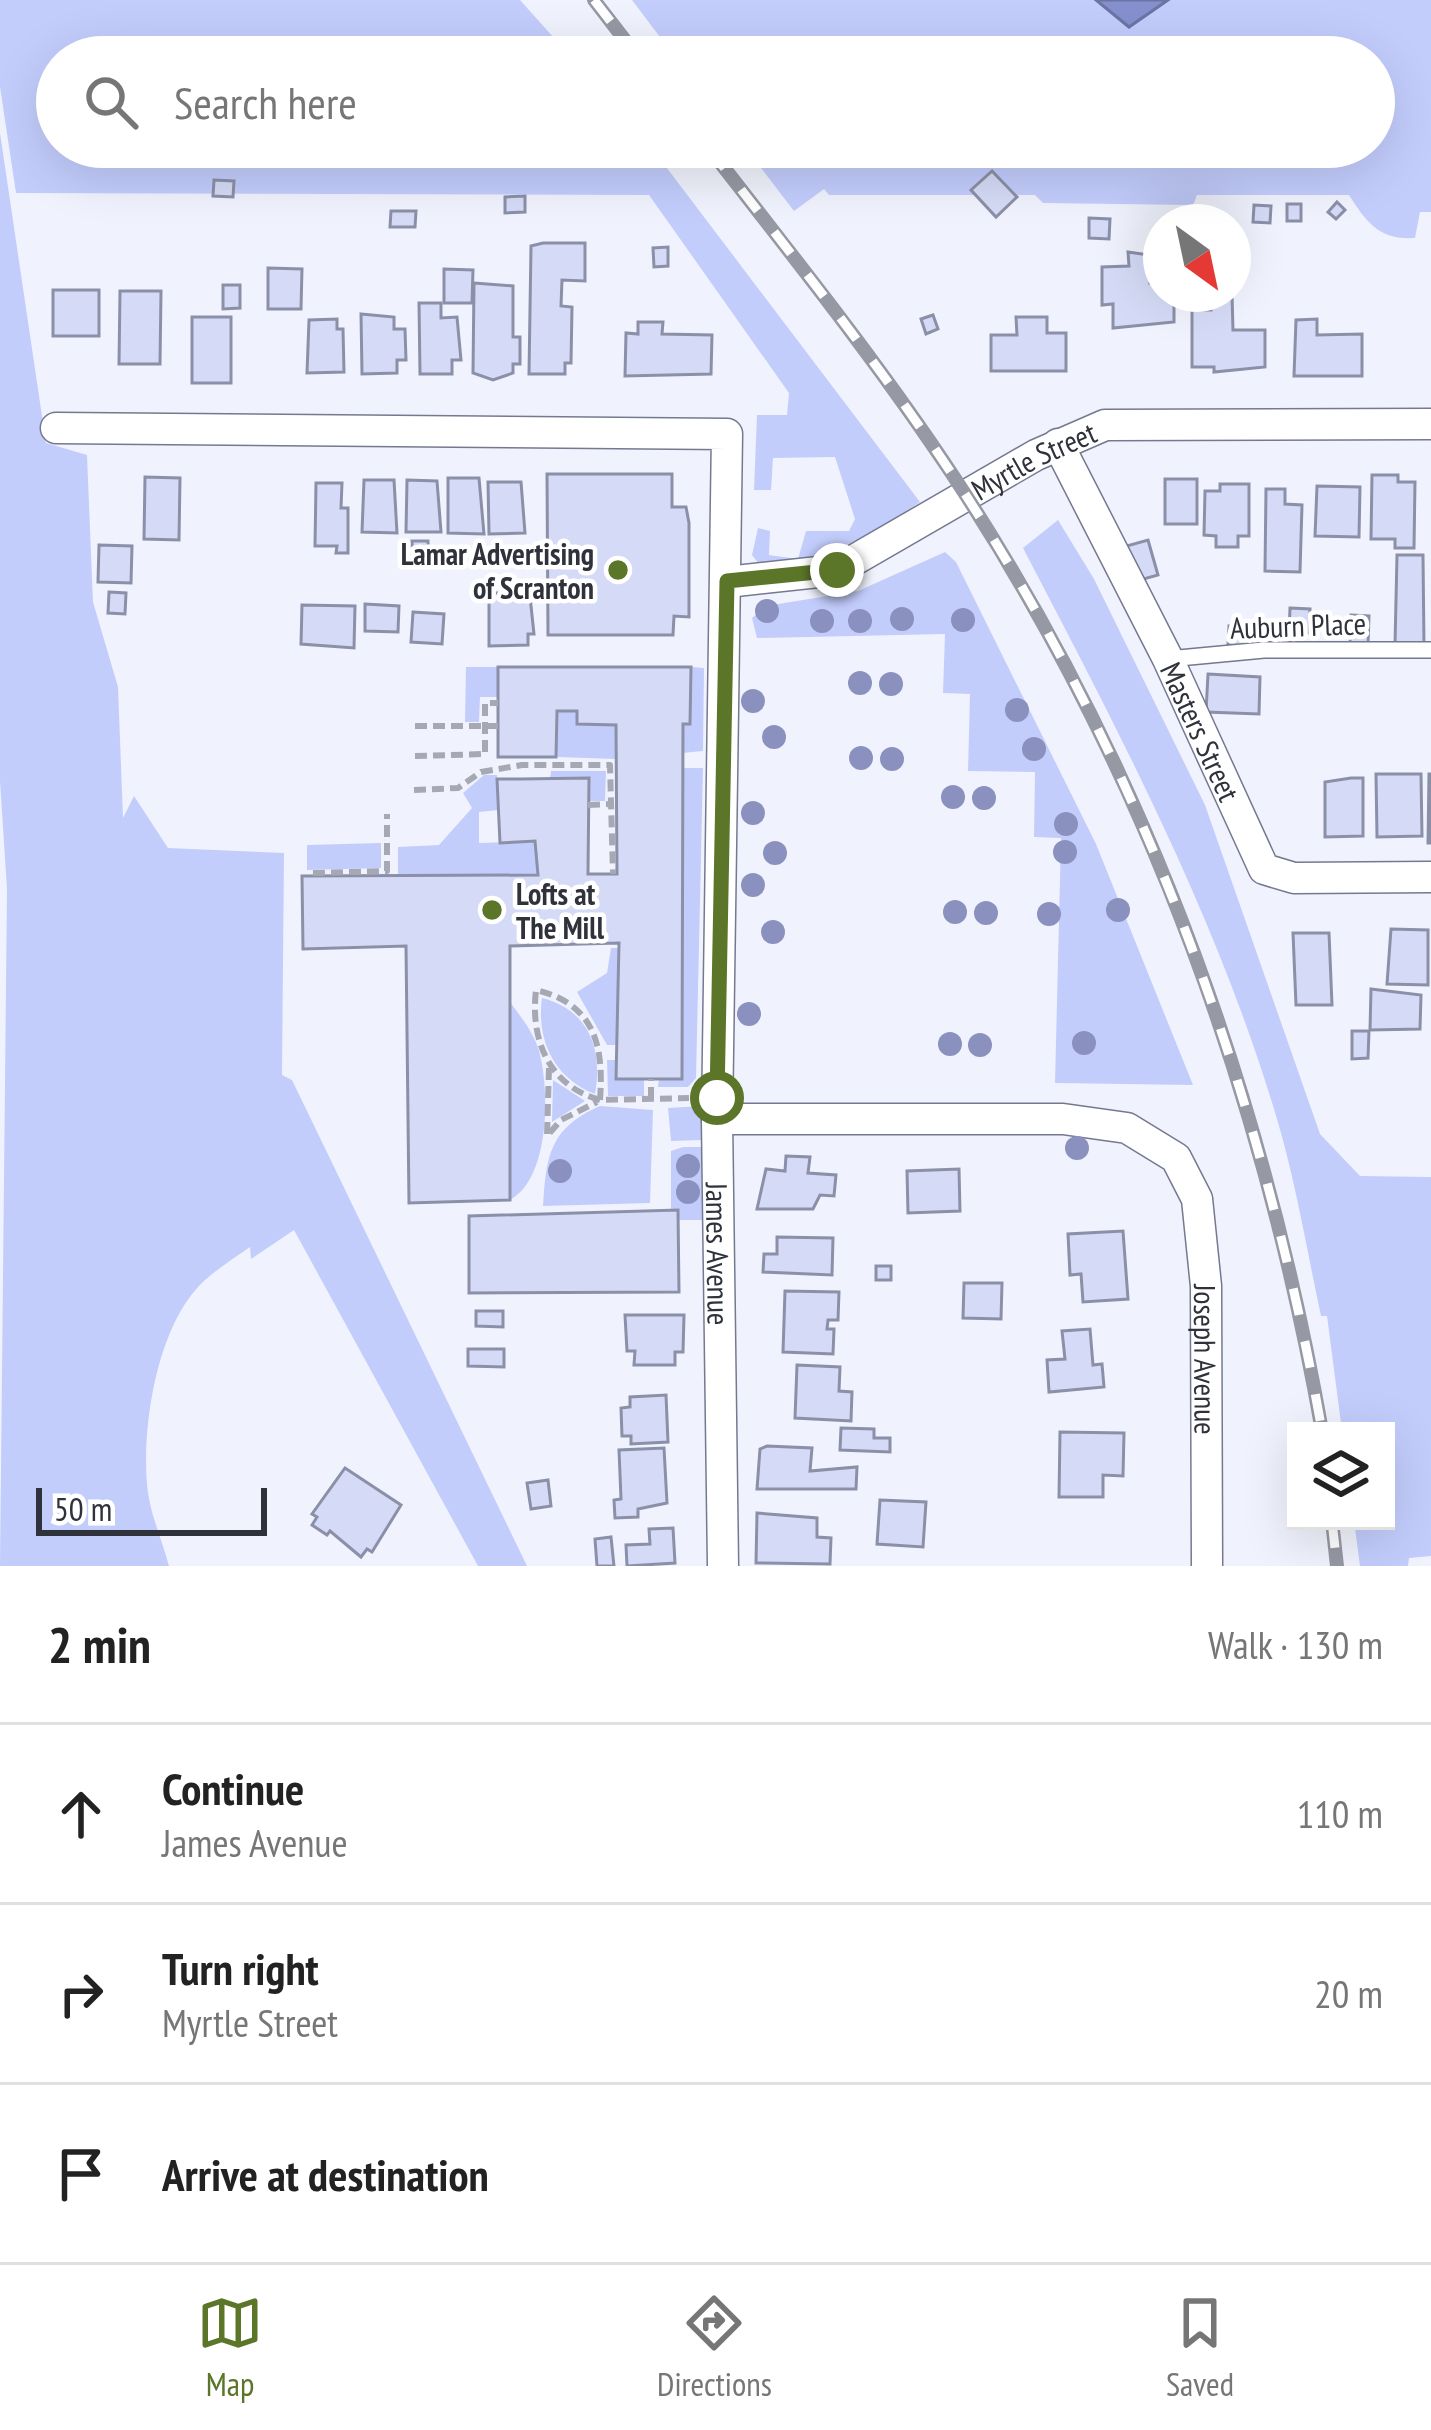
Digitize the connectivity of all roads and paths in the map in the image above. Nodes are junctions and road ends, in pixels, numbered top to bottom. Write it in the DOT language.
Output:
graph roads {
  1 [pos="1431,424"];
  2 [pos="56,428"];
  3 [pos="1058,444"];
  4 [pos="727,581"];
  5 [pos="1431,650"];
  6 [pos="1168,659"];
  7 [pos="498,704"];
  8 [pos="485,725"];
  9 [pos="415,726"];
  10 [pos="498,726"];
  11 [pos="469,754"];
  12 [pos="415,756"];
  13 [pos="481,772"];
  14 [pos="415,790"];
  15 [pos="611,804"];
  16 [pos="588,805"];
  17 [pos="387,814"];
  18 [pos="313,873"];
  19 [pos="613,874"];
  20 [pos="1431,877"];
  21 [pos="549,1068"];
  22 [pos="651,1079"];
  23 [pos="651,1099"];
  24 [pos="601,1100"];
  25 [pos="717,1108"];
  26 [pos="723,1566"];
  27 [pos="1208,1566"];
  1 -- 3 [label="street, Myrtle Street"];
  2 -- 4 [label="street, James Avenue"];
  3 -- 4 [label="street, Myrtle Street"];
  3 -- 6 [label="street, Masters Street"];
  4 -- 25 [label="street, James Avenue"];
  5 -- 6 [label="lane, Auburn Place"];
  6 -- 20 [label="street, Masters Street"];
  7 -- 8 [label="path"];
  8 -- 9 [label="path"];
  8 -- 10 [label="path"];
  8 -- 11 [label="path"];
  11 -- 12 [label="path"];
  11 -- 13 [label="path"];
  13 -- 14 [label="path"];
  13 -- 15 [label="path"];
  15 -- 16 [label="path"];
  15 -- 19 [label="path"];
  17 -- 18 [label="path"];
  21 -- 24 [label="path"];
  21 -- 24 [label="path"];
  21 -- 24 [label="path"];
  22 -- 23 [label="path"];
  23 -- 24 [label="path"];
  23 -- 25 [label="path"];
  25 -- 26 [label="street, James Avenue"];
  25 -- 27 [label="street, Joseph Avenue"];
}
